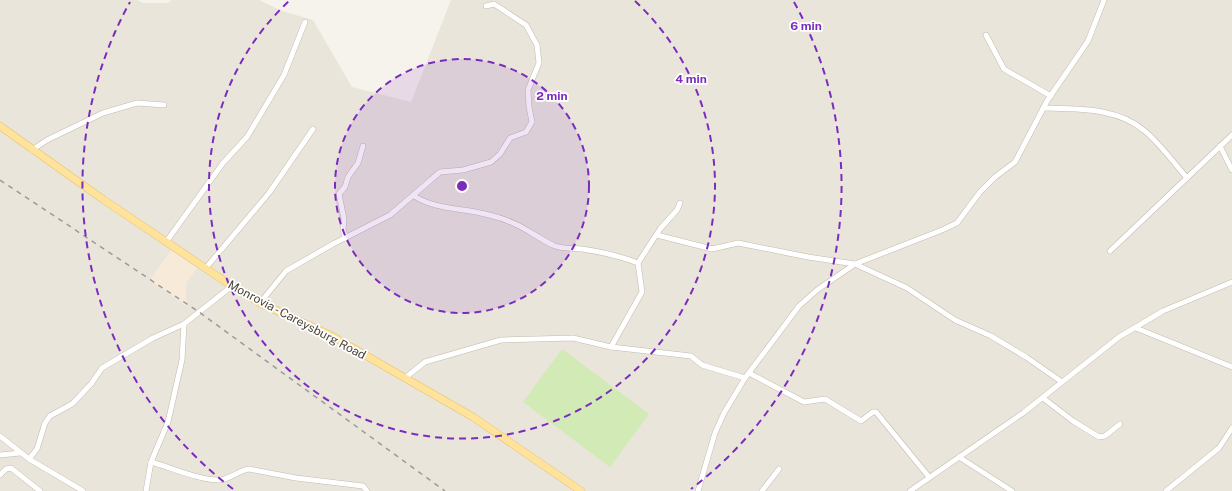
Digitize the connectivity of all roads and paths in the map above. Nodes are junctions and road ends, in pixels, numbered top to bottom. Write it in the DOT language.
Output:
graph roads {
  1 [pos="1104,0"];
  2 [pos="486,6"];
  3 [pos="305,22"];
  4 [pos="986,35"];
  5 [pos="1051,96"];
  6 [pos="164,105"];
  7 [pos="1044,108"];
  8 [pos="0,126"];
  9 [pos="313,129"];
  10 [pos="1232,135"];
  11 [pos="363,146"];
  12 [pos="1220,146"];
  13 [pos="32,150"];
  14 [pos="1232,170"];
  15 [pos="1187,178"];
  16 [pos="414,196"];
  17 [pos="680,203"];
  18 [pos="657,235"];
  19 [pos="346,238"];
  20 [pos="166,242"];
  21 [pos="1110,251"];
  22 [pos="638,263"];
  23 [pos="855,264"];
  24 [pos="205,269"];
  25 [pos="1232,282"];
  26 [pos="232,286"];
  27 [pos="260,303"];
  28 [pos="184,324"];
  29 [pos="1136,328"];
  30 [pos="611,347"];
  31 [pos="1232,367"];
  32 [pos="747,376"];
  33 [pos="405,378"];
  34 [pos="1062,382"];
  35 [pos="1043,398"];
  36 [pos="1120,424"];
  37 [pos="1232,428"];
  38 [pos="1,437"];
  39 [pos="20,453"];
  40 [pos="0,455"];
  41 [pos="959,457"];
  42 [pos="29,460"];
  43 [pos="151,462"];
  44 [pos="779,469"];
  45 [pos="0,475"];
  46 [pos="929,477"];
  47 [pos="40,491"];
  48 [pos="83,491"];
  49 [pos="146,491"];
  50 [pos="367,491"];
  51 [pos="581,491"];
  52 [pos="698,491"];
  53 [pos="762,491"];
  54 [pos="910,491"];
  55 [pos="1012,491"];
  56 [pos="1166,491"];
  1 -- 5 [label="street"];
  2 -- 16 [label="street"];
  3 -- 20 [label="street"];
  4 -- 5 [label="street"];
  5 -- 7 [label="street"];
  6 -- 13 [label="street"];
  7 -- 15 [label="street"];
  7 -- 23 [label="street"];
  8 -- 13 [label="main road, Monrovia - Careysburg Road"];
  9 -- 24 [label="street"];
  10 -- 12 [label="street"];
  11 -- 19 [label="street"];
  12 -- 14 [label="street"];
  12 -- 15 [label="street"];
  13 -- 20 [label="main road, Monrovia - Careysburg Road"];
  15 -- 21 [label="street"];
  16 -- 19 [label="street"];
  16 -- 22 [label="street"];
  17 -- 18 [label="street"];
  18 -- 22 [label="street"];
  18 -- 23 [label="street"];
  19 -- 27 [label="street"];
  20 -- 24 [label="main road, Monrovia - Careysburg Road"];
  22 -- 30 [label="street"];
  23 -- 32 [label="street"];
  23 -- 34 [label="street"];
  24 -- 26 [label="main road, Monrovia - Careysburg Road"];
  25 -- 29 [label="street"];
  26 -- 27 [label="main road, Monrovia - Careysburg Road"];
  26 -- 28 [label="street"];
  27 -- 33 [label="main road, Monrovia - Careysburg Road"];
  28 -- 42 [label="street"];
  28 -- 43 [label="street"];
  29 -- 31 [label="street"];
  29 -- 34 [label="street"];
  30 -- 32 [label="street"];
  30 -- 33 [label="street"];
  32 -- 46 [label="street"];
  32 -- 52 [label="street"];
  33 -- 51 [label="main road, Monrovia - Careysburg Road"];
  34 -- 35 [label="street"];
  35 -- 36 [label="street"];
  35 -- 41 [label="street"];
  37 -- 56 [label="street"];
  38 -- 39 [label="street"];
  39 -- 40 [label="street"];
  39 -- 42 [label="street"];
  41 -- 46 [label="street"];
  41 -- 55 [label="street"];
  42 -- 48 [label="street"];
  43 -- 49 [label="street"];
  43 -- 50 [label="street"];
  44 -- 53 [label="street"];
  45 -- 47 [label="street"];
  46 -- 54 [label="street"];
}
